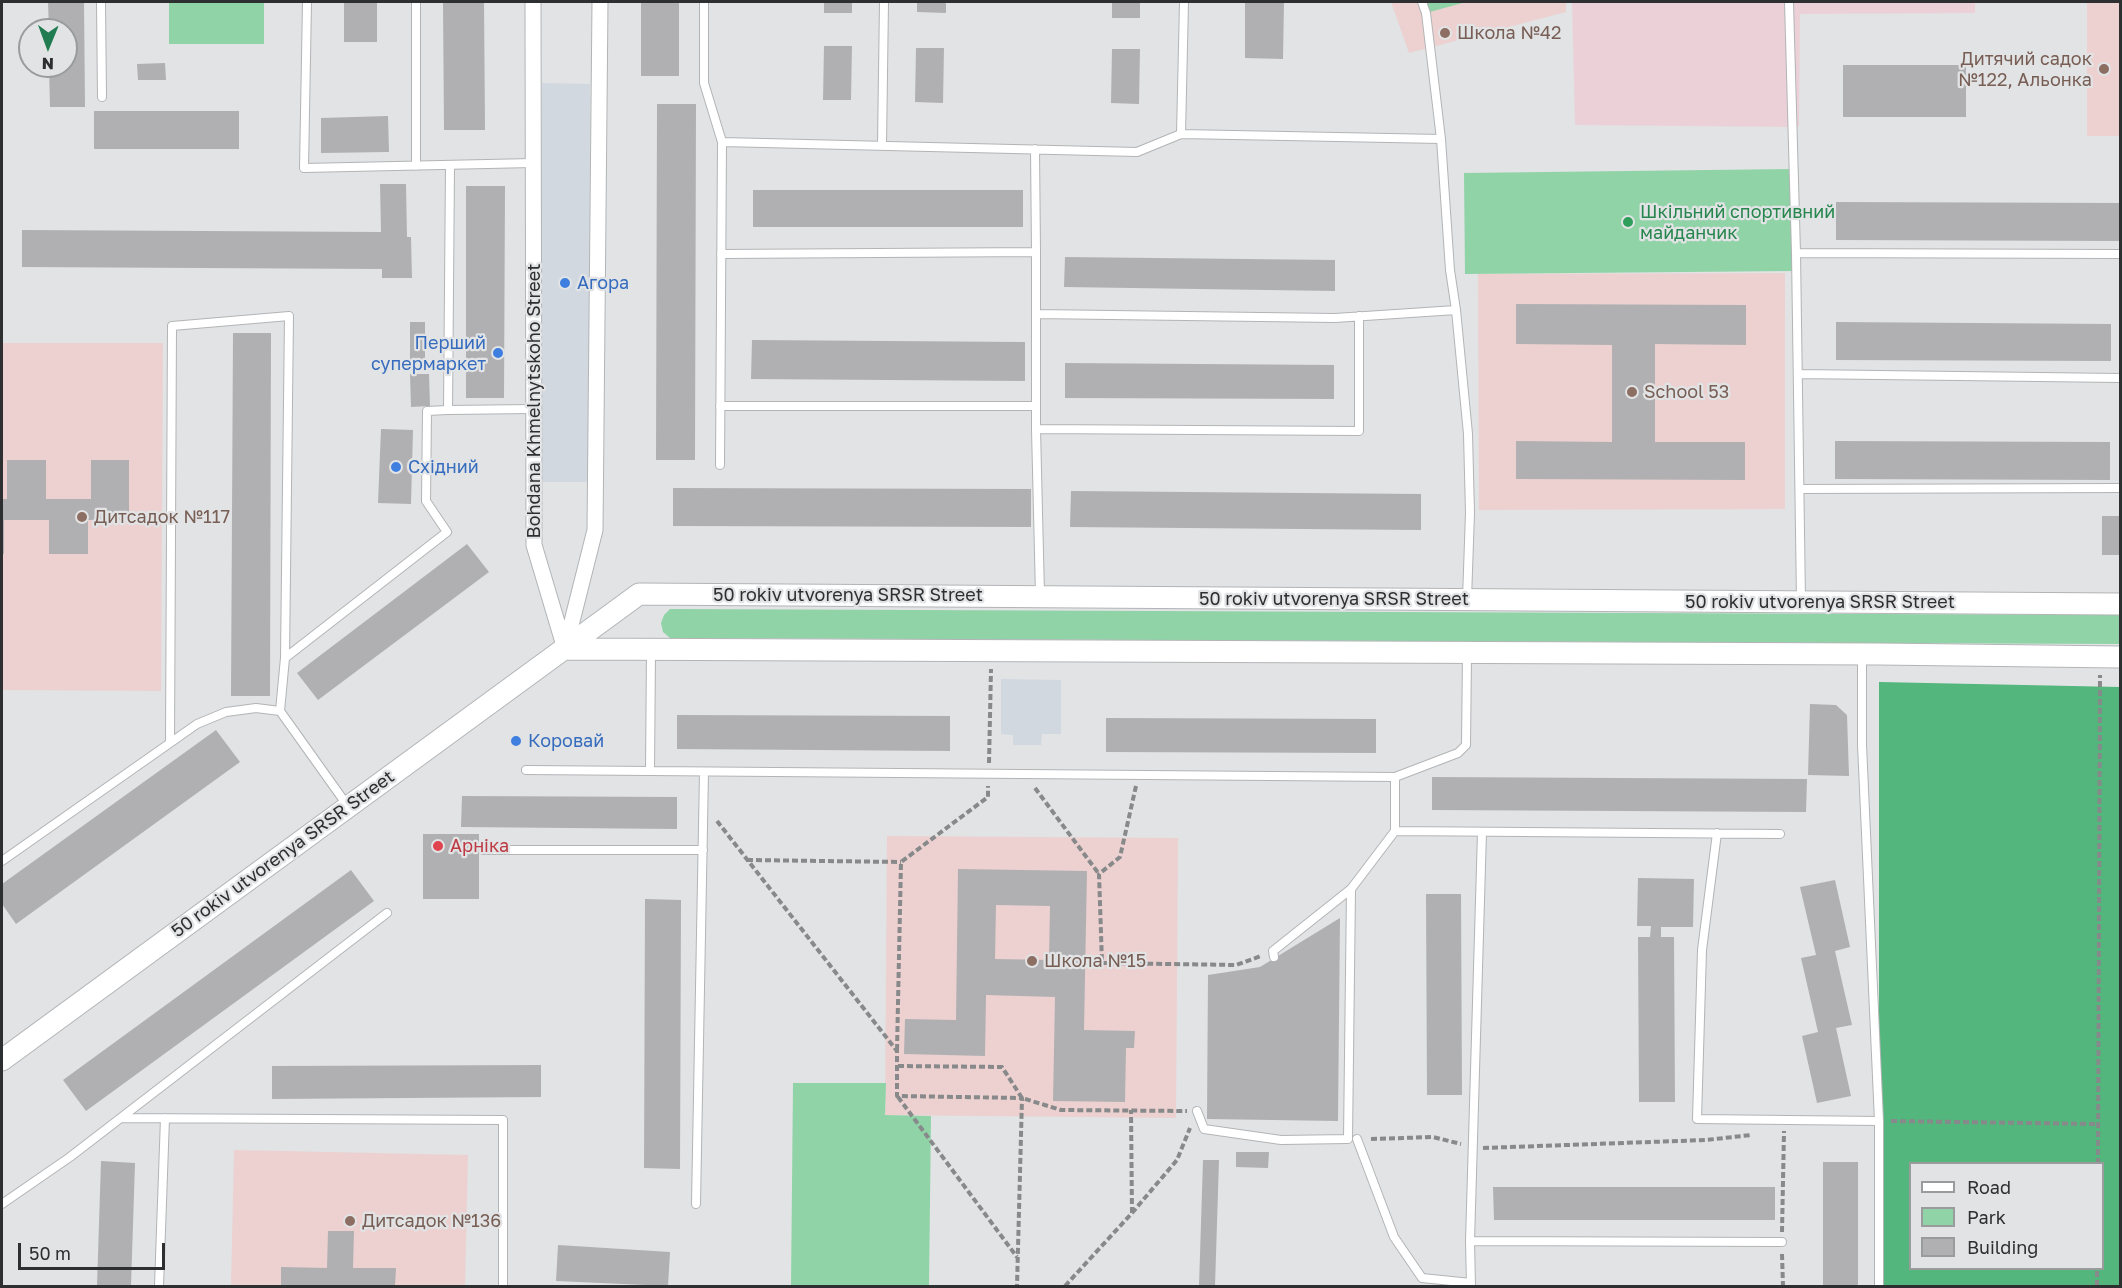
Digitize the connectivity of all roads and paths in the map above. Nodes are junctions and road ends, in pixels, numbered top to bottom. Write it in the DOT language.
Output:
graph roads {
  1 [pos="101,2"];
  2 [pos="307,2"];
  3 [pos="416,2"];
  4 [pos="533,2"];
  5 [pos="600,2"];
  6 [pos="704,2"];
  7 [pos="884,2"];
  8 [pos="1184,2"];
  9 [pos="1422,2"];
  10 [pos="1789,2"];
  11 [pos="102,97"];
  12 [pos="1181,134"];
  13 [pos="1441,139"];
  14 [pos="722,142"];
  15 [pos="882,145"];
  16 [pos="1035,149"];
  17 [pos="533,163"];
  18 [pos="450,165"];
  19 [pos="416,166"];
  20 [pos="1036,252"];
  21 [pos="1796,253"];
  22 [pos="721,254"];
  23 [pos="2121,254"];
  24 [pos="1456,310"];
  25 [pos="1036,314"];
  26 [pos="1359,316"];
  27 [pos="1798,374"];
  28 [pos="2121,378"];
  29 [pos="720,406"];
  30 [pos="1036,406"];
  31 [pos="534,409"];
  32 [pos="448,411"];
  33 [pos="1036,429"];
  34 [pos="720,465"];
  35 [pos="2121,488"];
  36 [pos="1800,489"];
  37 [pos="1040,597"];
  38 [pos="1467,600"];
  39 [pos="1801,602"];
  40 [pos="2121,604"];
  41 [pos="565,649"];
  42 [pos="651,650"];
  43 [pos="991,651"];
  44 [pos="1467,652"];
  45 [pos="1862,654"];
  46 [pos="2110,657"];
  47 [pos="285,658"];
  48 [pos="280,711"];
  49 [pos="170,742"];
  50 [pos="526,770"];
  51 [pos="650,771"];
  52 [pos="704,772"];
  53 [pos="989,774"];
  54 [pos="1025,774"];
  55 [pos="1138,775"];
  56 [pos="1395,777"];
  57 [pos="704,804"];
  58 [pos="348,807"];
  59 [pos="1395,831"];
  60 [pos="1482,832"];
  61 [pos="1718,833"];
  62 [pos="1780,834"];
  63 [pos="483,850"];
  64 [pos="703,850"];
  65 [pos="747,860"];
  66 [pos="2,861"];
  67 [pos="901,862"];
  68 [pos="1099,874"];
  69 [pos="1352,889"];
  70 [pos="387,913"];
  71 [pos="1274,954"];
  72 [pos="897,1051"];
  73 [pos="2,1060"];
  74 [pos="898,1066"];
  75 [pos="897,1096"];
  76 [pos="1022,1098"];
  77 [pos="1131,1110"];
  78 [pos="1197,1111"];
  79 [pos="121,1118"];
  80 [pos="165,1118"];
  81 [pos="1796,1119"];
  82 [pos="1879,1121"];
  83 [pos="2098,1124"];
  84 [pos="1784,1131"];
  85 [pos="1773,1132"];
  86 [pos="1762,1133"];
  87 [pos="1357,1139"];
  88 [pos="1474,1148"];
  89 [pos="2098,1162"];
  90 [pos="2,1204"];
  91 [pos="696,1204"];
  92 [pos="1132,1213"];
  93 [pos="1470,1241"];
  94 [pos="1782,1242"];
  95 [pos="1018,1258"];
  96 [pos="2097,1270"];
  97 [pos="1471,1285"];
  98 [pos="159,1287"];
  99 [pos="502,1287"];
  100 [pos="1017,1287"];
  101 [pos="1065,1287"];
  102 [pos="1783,1287"];
  103 [pos="1879,1287"];
  104 [pos="2097,1287"];
  1 -- 11 [label="lane"];
  2 -- 19 [label="lane"];
  3 -- 19 [label="lane"];
  4 -- 17 [label="street, Bohdana Khmelnytskoho Street"];
  5 -- 41 [label="street"];
  6 -- 14 [label="lane"];
  7 -- 15 [label="lane"];
  8 -- 12 [label="lane"];
  9 -- 13 [label="lane"];
  10 -- 21 [label="lane"];
  12 -- 13 [label="lane"];
  12 -- 16 [label="lane"];
  13 -- 24 [label="lane"];
  14 -- 15 [label="lane"];
  14 -- 22 [label="lane"];
  15 -- 16 [label="lane"];
  16 -- 20 [label="lane"];
  17 -- 18 [label="lane"];
  17 -- 31 [label="street, Bohdana Khmelnytskoho Street"];
  18 -- 19 [label="lane"];
  18 -- 32 [label="lane"];
  20 -- 22 [label="lane"];
  20 -- 25 [label="lane"];
  21 -- 23 [label="lane"];
  21 -- 27 [label="lane"];
  22 -- 29 [label="lane"];
  24 -- 26 [label="lane"];
  24 -- 38 [label="lane"];
  25 -- 26 [label="lane"];
  25 -- 30 [label="lane"];
  26 -- 33 [label="lane"];
  27 -- 28 [label="lane"];
  27 -- 36 [label="lane"];
  29 -- 30 [label="lane"];
  29 -- 34 [label="lane"];
  30 -- 33 [label="lane"];
  31 -- 32 [label="lane"];
  31 -- 41 [label="street, Bohdana Khmelnytskoho Street"];
  32 -- 47 [label="lane"];
  33 -- 37 [label="lane"];
  35 -- 36 [label="lane"];
  36 -- 39 [label="lane"];
  37 -- 38 [label="main road, 50 rokiv utvorenya SRSR Street"];
  37 -- 41 [label="main road, 50 rokiv utvorenya SRSR Street"];
  38 -- 39 [label="main road, 50 rokiv utvorenya SRSR Street"];
  39 -- 40 [label="main road, 50 rokiv utvorenya SRSR Street"];
  41 -- 42 [label="main road"];
  41 -- 58 [label="main road, 50 rokiv utvorenya SRSR Street"];
  42 -- 43 [label="main road"];
  42 -- 51 [label="lane"];
  43 -- 44 [label="main road"];
  43 -- 53 [label="path"];
  44 -- 45 [label="main road"];
  44 -- 56 [label="lane"];
  45 -- 46 [label="main road"];
  45 -- 82 [label="lane"];
  46 -- 83 [label="path"];
  47 -- 48 [label="lane"];
  47 -- 49 [label="lane"];
  48 -- 49 [label="lane"];
  48 -- 58 [label="lane"];
  49 -- 66 [label="lane"];
  50 -- 51 [label="lane"];
  51 -- 52 [label="lane"];
  52 -- 53 [label="lane"];
  52 -- 57 [label="lane"];
  53 -- 54 [label="lane"];
  53 -- 67 [label="path"];
  54 -- 55 [label="lane"];
  54 -- 68 [label="path"];
  55 -- 56 [label="lane"];
  55 -- 68 [label="path"];
  56 -- 59 [label="lane"];
  57 -- 64 [label="lane"];
  57 -- 65 [label="path"];
  58 -- 73 [label="main road, 50 rokiv utvorenya SRSR Street"];
  59 -- 60 [label="lane"];
  59 -- 69 [label="lane"];
  60 -- 61 [label="lane"];
  60 -- 88 [label="lane"];
  61 -- 62 [label="lane"];
  61 -- 81 [label="lane"];
  63 -- 64 [label="lane"];
  64 -- 91 [label="lane"];
  65 -- 67 [label="path"];
  65 -- 72 [label="path"];
  67 -- 72 [label="path"];
  68 -- 71 [label="path"];
  69 -- 71 [label="lane"];
  69 -- 78 [label="lane"];
  70 -- 79 [label="lane"];
  72 -- 74 [label="path"];
  74 -- 75 [label="path"];
  74 -- 76 [label="path"];
  75 -- 76 [label="path"];
  75 -- 95 [label="path"];
  76 -- 77 [label="path"];
  76 -- 95 [label="path"];
  77 -- 78 [label="path"];
  77 -- 92 [label="path"];
  78 -- 92 [label="path"];
  79 -- 80 [label="lane"];
  79 -- 90 [label="lane"];
  80 -- 98 [label="lane"];
  80 -- 99 [label="lane"];
  81 -- 82 [label="lane"];
  81 -- 84 [label="path"];
  82 -- 83 [label="path"];
  82 -- 103 [label="lane"];
  83 -- 89 [label="path"];
  84 -- 85 [label="path"];
  84 -- 94 [label="path"];
  86 -- 88 [label="path"];
  87 -- 88 [label="path"];
  87 -- 97 [label="lane"];
  88 -- 93 [label="lane"];
  92 -- 101 [label="path"];
  93 -- 94 [label="lane"];
  93 -- 97 [label="lane"];
  94 -- 102 [label="path"];
  95 -- 100 [label="path"];
  96 -- 104 [label="path"];
}
